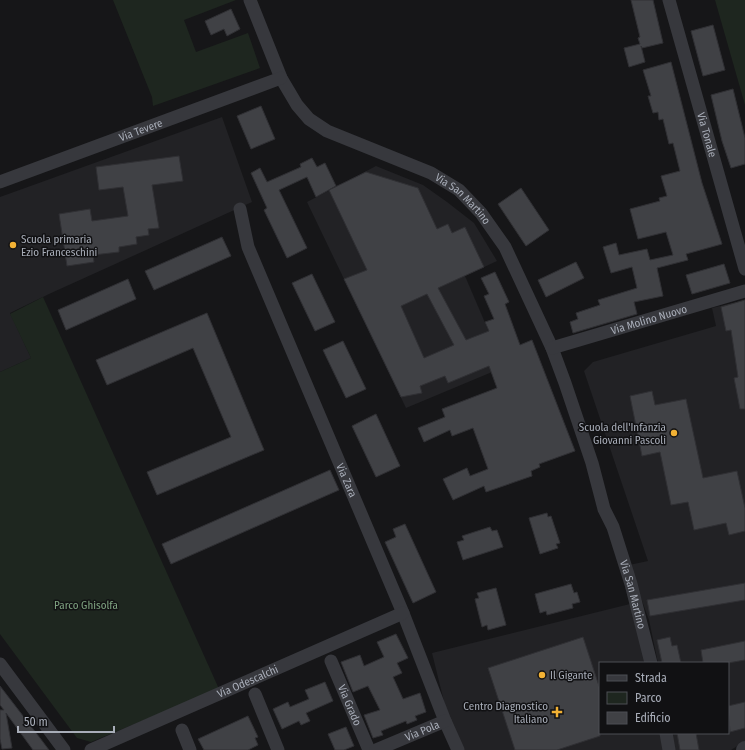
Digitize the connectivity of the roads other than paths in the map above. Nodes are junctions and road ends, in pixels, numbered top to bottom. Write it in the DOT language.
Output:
graph roads {
  1 [pos="250,0"];
  2 [pos="669,0"];
  3 [pos="281,78"];
  4 [pos="0,182"];
  5 [pos="240,208"];
  6 [pos="745,269"];
  7 [pos="745,292"];
  8 [pos="552,348"];
  9 [pos="403,613"];
  10 [pos="331,661"];
  11 [pos="651,662"];
  12 [pos="0,664"];
  13 [pos="254,694"];
  14 [pos="445,721"];
  15 [pos="182,730"];
  16 [pos="666,734"];
  17 [pos="64,750"];
  18 [pos="92,750"];
  19 [pos="190,750"];
  20 [pos="278,750"];
  21 [pos="369,750"];
  22 [pos="376,750"];
  23 [pos="458,750"];
  24 [pos="668,750"];
  1 -- 3 [label="street, Via San Martino"];
  2 -- 6 [label="street, Via Tonale"];
  3 -- 4 [label="street, Via Tevere"];
  3 -- 8 [label="street, Via San Martino"];
  5 -- 9 [label="street, Via Zara"];
  7 -- 8 [label="street, Via Molino Nuovo"];
  8 -- 11 [label="street, Via San Martino"];
  9 -- 14 [label="street, Via Zara"];
  9 -- 18 [label="street, Via Odescalchi"];
  10 -- 21 [label="street, Via Grado"];
  12 -- 17 [label="street"];
  13 -- 20 [label="street"];
  14 -- 22 [label="street, Via Pola"];
  14 -- 23 [label="street, Via Zara"];
  15 -- 19 [label="street"];
  16 -- 24 [label="street"];
}
